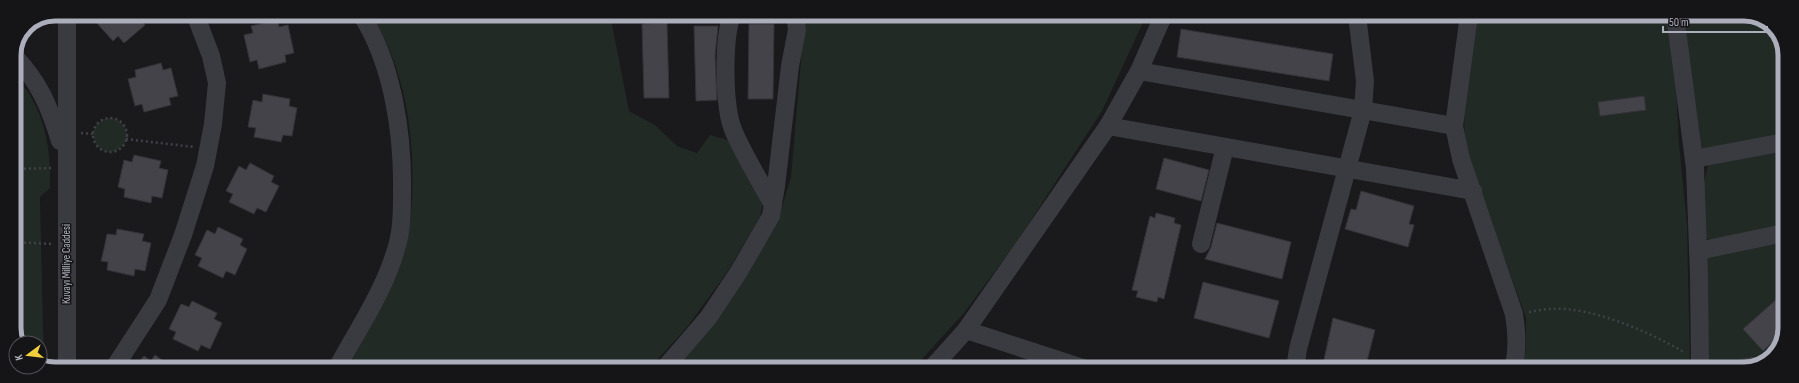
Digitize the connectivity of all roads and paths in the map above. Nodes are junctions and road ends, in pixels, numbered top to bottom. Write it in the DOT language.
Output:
graph roads {
  1 [pos="67,21"];
  2 [pos="199,21"];
  3 [pos="364,21"];
  4 [pos="729,21"];
  5 [pos="796,21"];
  6 [pos="1161,21"];
  7 [pos="1359,21"];
  8 [pos="1468,21"];
  9 [pos="1676,21"];
  10 [pos="21,64"];
  11 [pos="1139,71"];
  12 [pos="1363,110"];
  13 [pos="1108,126"];
  14 [pos="1454,126"];
  15 [pos="126,139"];
  16 [pos="1778,143"];
  17 [pos="1225,147"];
  18 [pos="208,149"];
  19 [pos="1694,160"];
  20 [pos="66,164"];
  21 [pos="21,168"];
  22 [pos="1347,168"];
  23 [pos="1473,191"];
  24 [pos="773,205"];
  25 [pos="1778,234"];
  26 [pos="21,242"];
  27 [pos="66,244"];
  28 [pos="1201,244"];
  29 [pos="1698,251"];
  30 [pos="1514,314"];
  31 [pos="966,330"];
  32 [pos="67,362"];
  33 [pos="118,362"];
  34 [pos="340,362"];
  35 [pos="669,362"];
  36 [pos="936,362"];
  37 [pos="1064,362"];
  38 [pos="1296,362"];
  39 [pos="1515,362"];
  40 [pos="1696,362"];
  41 [pos="1700,362"];
  1 -- 20 [label="street, Kuvayı Milliye Caddesi"];
  2 -- 18 [label="street"];
  3 -- 34 [label="street"];
  4 -- 24 [label="street"];
  5 -- 24 [label="street"];
  6 -- 11 [label="street"];
  7 -- 12 [label="street"];
  8 -- 14 [label="street"];
  9 -- 19 [label="street"];
  10 -- 20 [label="street"];
  11 -- 12 [label="street"];
  11 -- 13 [label="street"];
  12 -- 14 [label="street"];
  12 -- 22 [label="street"];
  13 -- 17 [label="street"];
  13 -- 31 [label="street"];
  14 -- 23 [label="street"];
  15 -- 15 [label="path"];
  15 -- 18 [label="path"];
  16 -- 19 [label="street"];
  17 -- 22 [label="street"];
  17 -- 28 [label="street"];
  18 -- 33 [label="street"];
  19 -- 29 [label="street"];
  20 -- 21 [label="path"];
  20 -- 27 [label="street, Kuvayı Milliye Caddesi"];
  22 -- 23 [label="street"];
  22 -- 38 [label="street"];
  23 -- 30 [label="street"];
  24 -- 35 [label="street"];
  25 -- 29 [label="street"];
  26 -- 27 [label="path"];
  27 -- 32 [label="street, Kuvayı Milliye Caddesi"];
  29 -- 41 [label="street"];
  30 -- 39 [label="street"];
  30 -- 40 [label="path"];
  31 -- 36 [label="street"];
  31 -- 37 [label="street"];
}
